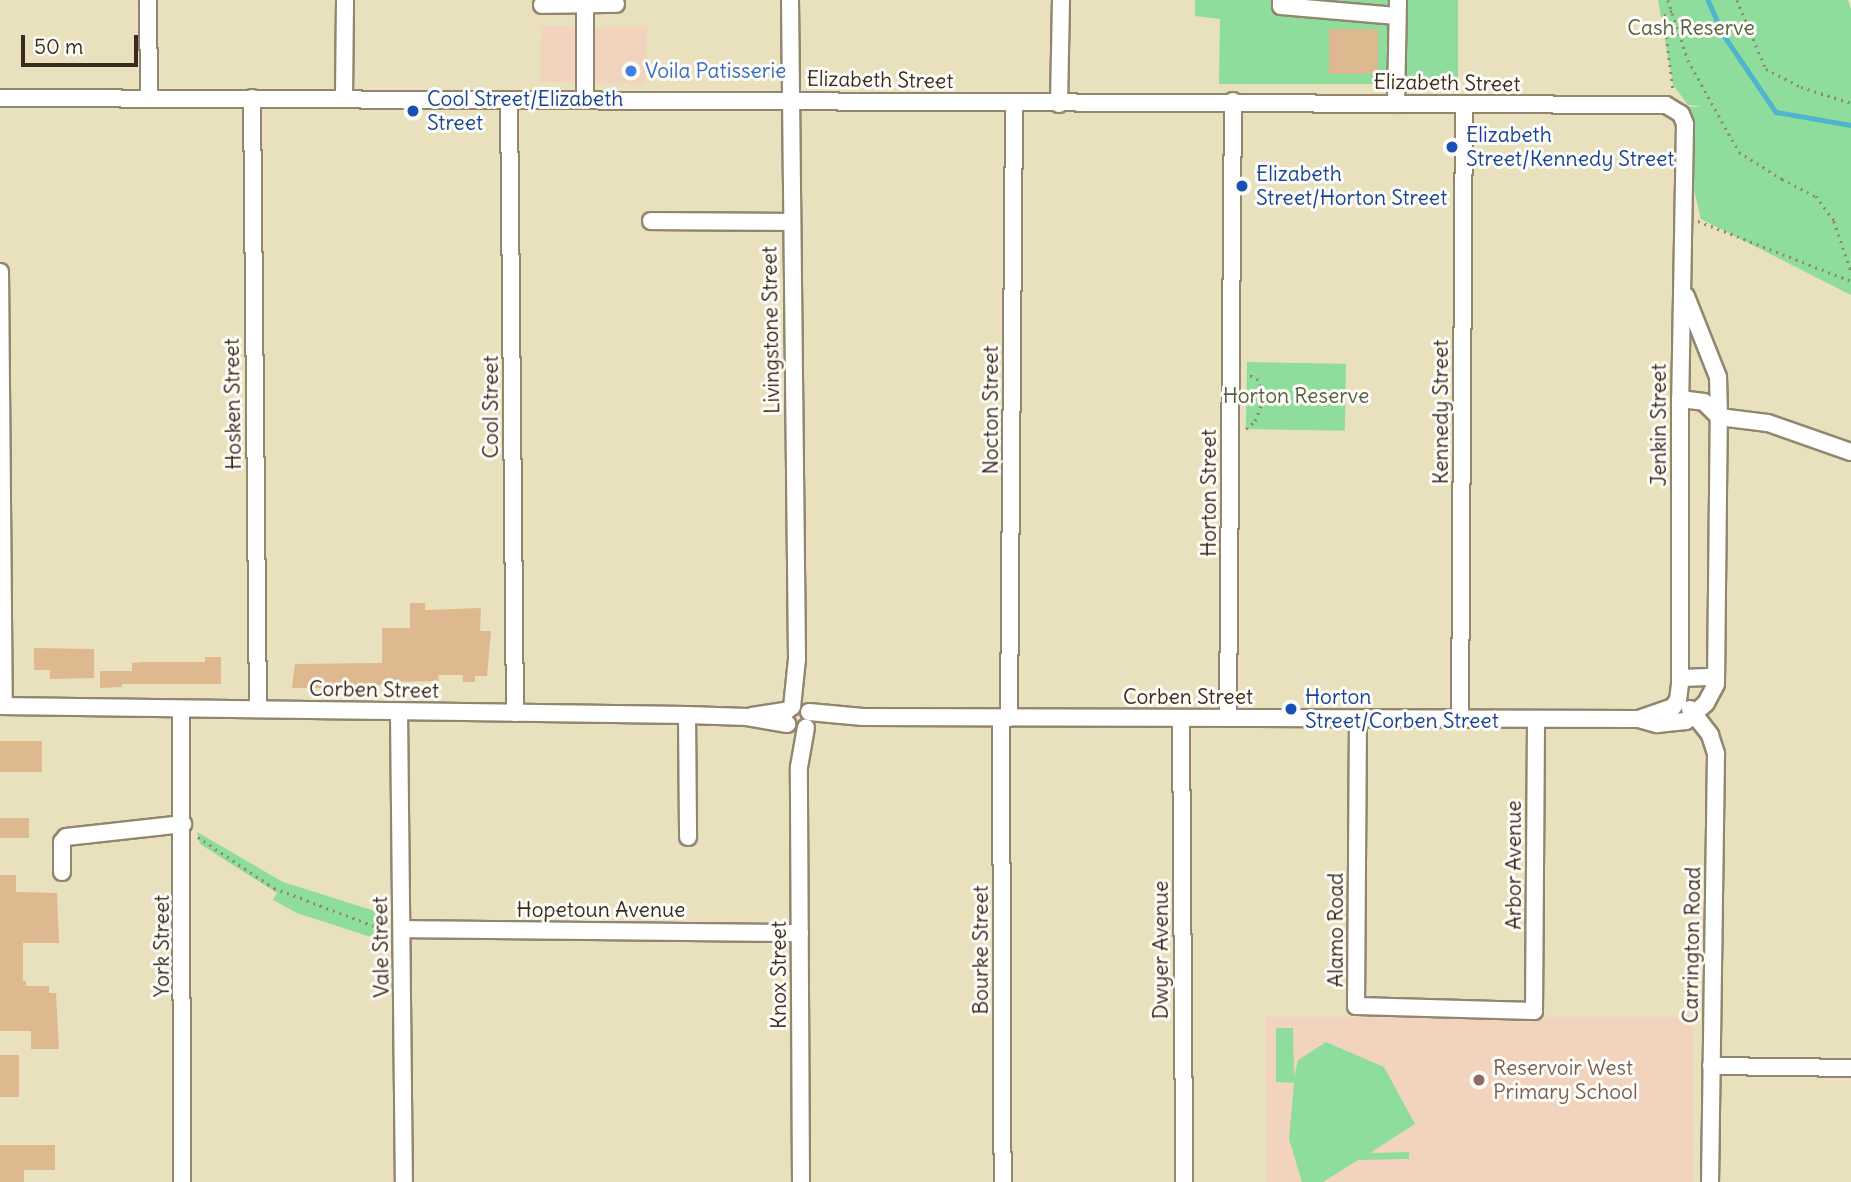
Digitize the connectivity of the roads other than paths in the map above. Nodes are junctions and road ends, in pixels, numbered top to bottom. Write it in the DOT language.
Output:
graph roads {
  1 [pos="148,0"];
  2 [pos="345,0"];
  3 [pos="790,0"];
  4 [pos="1061,0"];
  5 [pos="1281,0"];
  6 [pos="1370,0"];
  7 [pos="585,4"];
  8 [pos="542,5"];
  9 [pos="616,5"];
  10 [pos="1397,8"];
  11 [pos="1379,15"];
  12 [pos="344,97"];
  13 [pos="0,98"];
  14 [pos="149,98"];
  15 [pos="252,99"];
  16 [pos="509,100"];
  17 [pos="584,100"];
  18 [pos="789,100"];
  19 [pos="1233,101"];
  20 [pos="1014,103"];
  21 [pos="1059,104"];
  22 [pos="1396,104"];
  23 [pos="1464,105"];
  24 [pos="1674,108"];
  25 [pos="651,221"];
  26 [pos="791,222"];
  27 [pos="0,272"];
  28 [pos="1682,287"];
  29 [pos="1680,399"];
  30 [pos="1719,417"];
  31 [pos="1851,452"];
  32 [pos="1716,677"];
  33 [pos="1680,681"];
  34 [pos="2,706"];
  35 [pos="258,709"];
  36 [pos="181,710"];
  37 [pos="399,712"];
  38 [pos="515,713"];
  39 [pos="687,715"];
  40 [pos="1694,716"];
  41 [pos="798,718"];
  42 [pos="1005,718"];
  43 [pos="1181,718"];
  44 [pos="1228,718"];
  45 [pos="1358,719"];
  46 [pos="1460,719"];
  47 [pos="1536,719"];
  48 [pos="1639,719"];
  49 [pos="183,827"];
  50 [pos="688,837"];
  51 [pos="62,872"];
  52 [pos="800,933"];
  53 [pos="402,936"];
  54 [pos="1534,1011"];
  55 [pos="1711,1066"];
  56 [pos="1851,1068"];
  57 [pos="182,1182"];
  58 [pos="404,1182"];
  59 [pos="802,1182"];
  60 [pos="1003,1182"];
  61 [pos="1184,1182"];
  62 [pos="1710,1182"];
  1 -- 14 [label="street"];
  2 -- 12 [label="street"];
  3 -- 18 [label="street, Livingstone Street"];
  4 -- 21 [label="street"];
  5 -- 11 [label="street"];
  6 -- 11 [label="street"];
  7 -- 8 [label="street"];
  7 -- 9 [label="street"];
  7 -- 17 [label="street"];
  10 -- 11 [label="street"];
  10 -- 22 [label="street"];
  12 -- 15 [label="street, Elizabeth Street"];
  12 -- 16 [label="street, Elizabeth Street"];
  13 -- 14 [label="street, Elizabeth Street"];
  14 -- 15 [label="street, Elizabeth Street"];
  15 -- 35 [label="street, Hosken Street"];
  16 -- 17 [label="street, Elizabeth Street"];
  16 -- 38 [label="street, Cool Street"];
  17 -- 18 [label="street, Elizabeth Street"];
  18 -- 20 [label="street, Elizabeth Street"];
  18 -- 26 [label="street, Livingstone Street"];
  19 -- 21 [label="street, Elizabeth Street"];
  19 -- 22 [label="street, Elizabeth Street"];
  19 -- 44 [label="street, Horton Street"];
  20 -- 21 [label="street, Elizabeth Street"];
  20 -- 42 [label="street, Nocton Street"];
  22 -- 23 [label="street, Elizabeth Street"];
  23 -- 24 [label="street, Elizabeth Street"];
  23 -- 46 [label="street, Kennedy Street"];
  24 -- 28 [label="street, Jenkin Street"];
  25 -- 26 [label="street"];
  26 -- 41 [label="street, Livingstone Street"];
  27 -- 34 [label="street"];
  28 -- 29 [label="street, Jenkin Street"];
  28 -- 30 [label="street"];
  29 -- 30 [label="street"];
  29 -- 33 [label="street, Jenkin Street"];
  30 -- 31 [label="street"];
  30 -- 32 [label="street"];
  32 -- 33 [label="street"];
  32 -- 40 [label="street"];
  33 -- 40 [label="street, Carrington Road"];
  33 -- 48 [label="street"];
  34 -- 36 [label="street, Corben Street"];
  35 -- 36 [label="street, Corben Street"];
  35 -- 37 [label="street, Corben Street"];
  36 -- 49 [label="street, York Street"];
  37 -- 38 [label="street, Corben Street"];
  37 -- 53 [label="street, Vale Street"];
  38 -- 39 [label="street, Corben Street"];
  39 -- 41 [label="street, Corben Street"];
  39 -- 50 [label="street"];
  40 -- 48 [label="street"];
  40 -- 55 [label="street, Carrington Road"];
  41 -- 42 [label="street, Corben Street"];
  41 -- 52 [label="street, Knox Street"];
  42 -- 43 [label="street, Corben Street"];
  42 -- 60 [label="street, Bourke Street"];
  43 -- 44 [label="street, Corben Street"];
  43 -- 61 [label="street, Dwyer Avenue"];
  44 -- 45 [label="street, Corben Street"];
  45 -- 46 [label="street, Corben Street"];
  45 -- 54 [label="street, Alamo Road"];
  46 -- 47 [label="street, Corben Street"];
  47 -- 48 [label="street, Corben Street"];
  47 -- 54 [label="street, Arbor Avenue"];
  49 -- 51 [label="street"];
  49 -- 57 [label="street, York Street"];
  52 -- 53 [label="street, Hopetoun Avenue"];
  52 -- 59 [label="street, Knox Street"];
  53 -- 58 [label="street, Vale Street"];
  55 -- 56 [label="street"];
  55 -- 62 [label="street, Carrington Road"];
}
